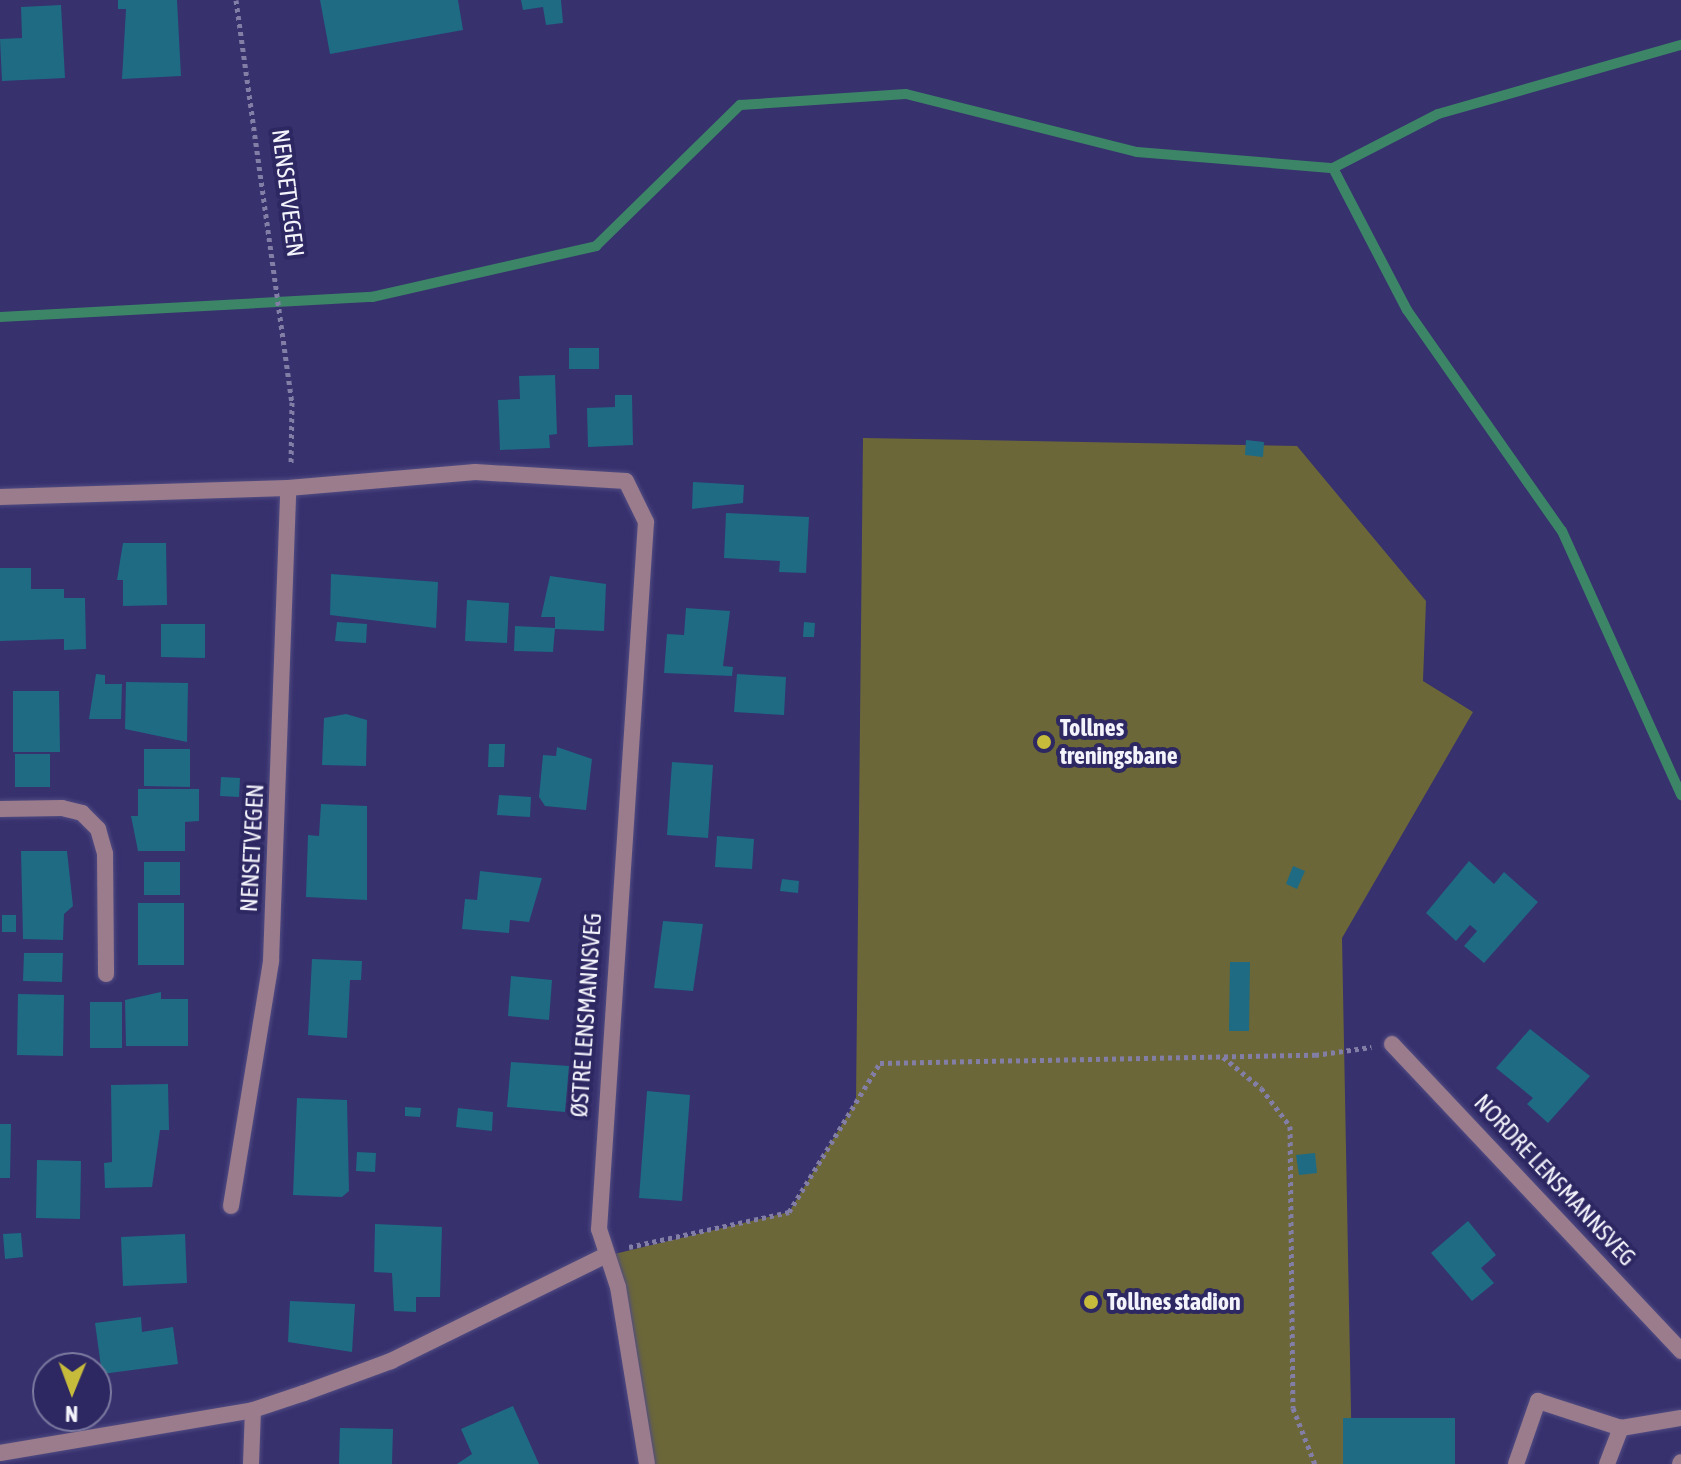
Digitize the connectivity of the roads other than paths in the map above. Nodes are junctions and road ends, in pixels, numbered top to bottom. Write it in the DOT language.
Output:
graph roads {
  1 [pos="288,488"];
  2 [pos="0,497"];
  3 [pos="0,809"];
  4 [pos="106,974"];
  5 [pos="1392,1044"];
  6 [pos="231,1206"];
  7 [pos="606,1255"];
  8 [pos="1681,1351"];
  9 [pos="253,1410"];
  10 [pos="1681,1418"];
  11 [pos="1621,1428"];
  12 [pos="0,1453"];
  13 [pos="251,1464"];
  14 [pos="647,1464"];
  15 [pos="1516,1464"];
  16 [pos="1607,1464"];
  1 -- 2 [label="street"];
  1 -- 6 [label="street, NENSETVEGEN"];
  1 -- 7 [label="street, ØSTRE LENSMANNSVEG"];
  3 -- 4 [label="street"];
  5 -- 8 [label="street, NORDRE LENSMANNSVEG"];
  7 -- 9 [label="street"];
  7 -- 14 [label="street"];
  9 -- 12 [label="street"];
  9 -- 13 [label="street"];
  10 -- 11 [label="street"];
  11 -- 15 [label="street"];
  11 -- 16 [label="street"];
}
